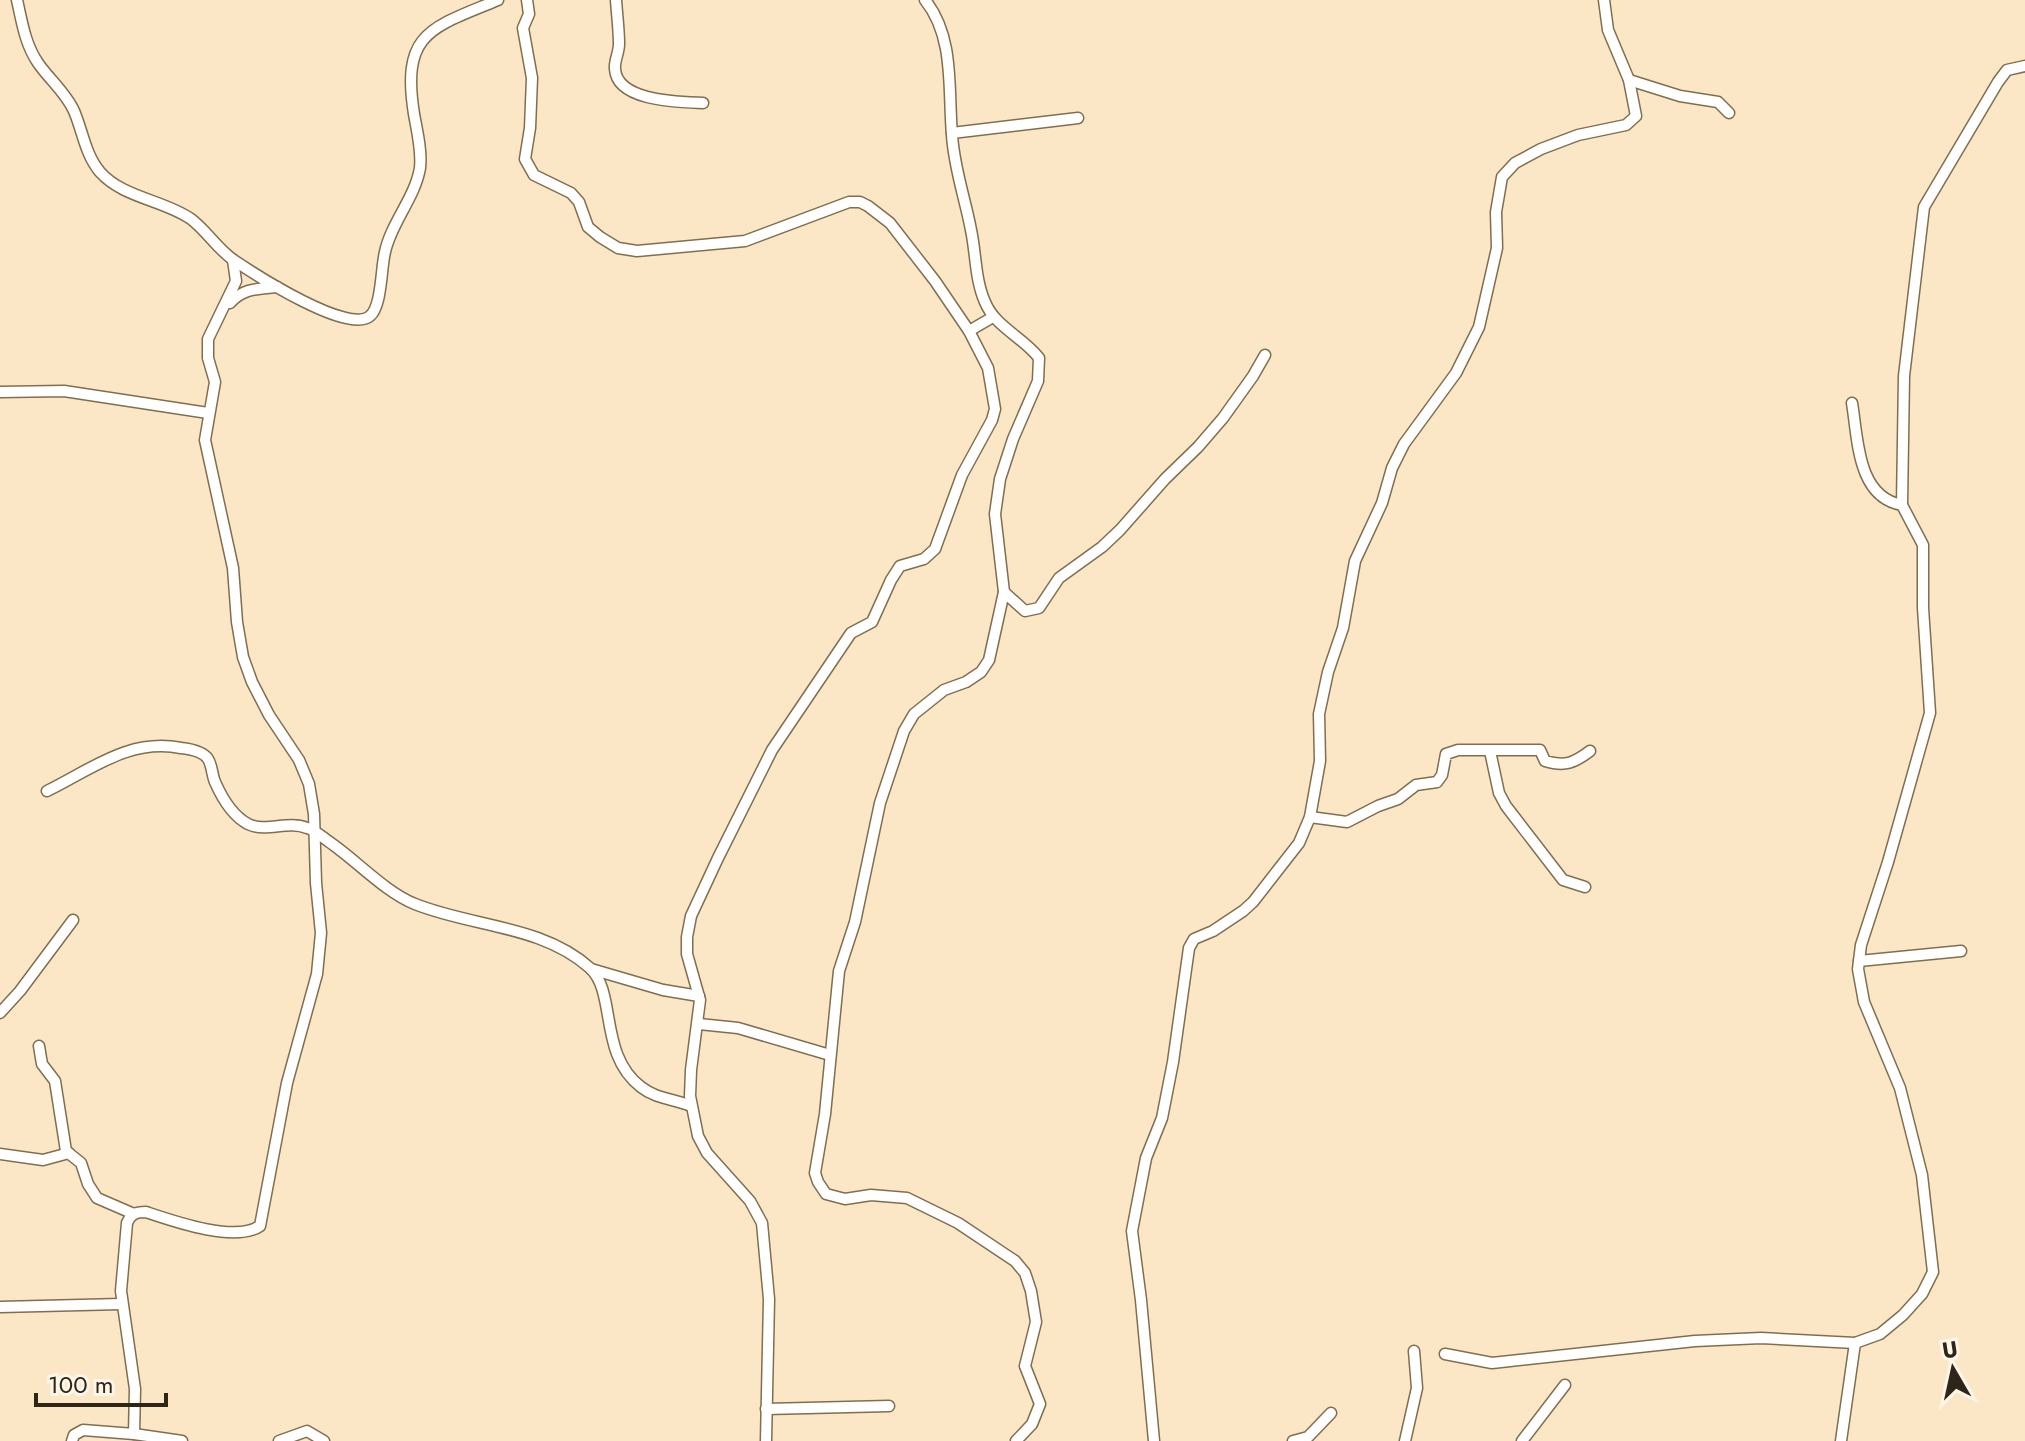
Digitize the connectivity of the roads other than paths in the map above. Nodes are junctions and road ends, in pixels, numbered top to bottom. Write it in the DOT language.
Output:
graph roads {
  1 [pos="17,0"];
  2 [pos="498,0"];
  3 [pos="527,0"];
  4 [pos="616,0"];
  5 [pos="925,0"];
  6 [pos="1604,0"];
  7 [pos="2025,66"];
  8 [pos="1629,80"];
  9 [pos="703,103"];
  10 [pos="1729,113"];
  11 [pos="1078,118"];
  12 [pos="952,133"];
  13 [pos="233,260"];
  14 [pos="279,287"];
  15 [pos="220,314"];
  16 [pos="993,317"];
  17 [pos="969,331"];
  18 [pos="1265,355"];
  19 [pos="0,392"];
  20 [pos="1852,403"];
  21 [pos="208,413"];
  22 [pos="1902,505"];
  23 [pos="1004,592"];
  24 [pos="1490,751"];
  25 [pos="1590,751"];
  26 [pos="47,791"];
  27 [pos="1310,817"];
  28 [pos="314,831"];
  29 [pos="1585,887"];
  30 [pos="73,920"];
  31 [pos="1961,951"];
  32 [pos="1859,961"];
  33 [pos="591,969"];
  34 [pos="699,996"];
  35 [pos="0,1013"];
  36 [pos="699,1024"];
  37 [pos="39,1046"];
  38 [pos="830,1055"];
  39 [pos="691,1106"];
  40 [pos="69,1153"];
  41 [pos="0,1154"];
  42 [pos="134,1214"];
  43 [pos="121,1304"];
  44 [pos="0,1307"];
  45 [pos="1855,1343"];
  46 [pos="1414,1351"];
  47 [pos="1445,1354"];
  48 [pos="1565,1385"];
  49 [pos="889,1406"];
  50 [pos="766,1409"];
  51 [pos="1331,1413"];
  52 [pos="134,1434"];
  53 [pos="72,1441"];
  54 [pos="182,1441"];
  55 [pos="279,1441"];
  56 [pos="324,1441"];
  57 [pos="766,1441"];
  58 [pos="1016,1441"];
  59 [pos="1154,1441"];
  60 [pos="1293,1441"];
  61 [pos="1405,1441"];
  62 [pos="1522,1441"];
  63 [pos="1841,1441"];
  1 -- 13 [label="street"];
  2 -- 14 [label="street"];
  3 -- 17 [label="street"];
  4 -- 9 [label="street"];
  5 -- 12 [label="street"];
  6 -- 8 [label="street"];
  7 -- 22 [label="street"];
  8 -- 10 [label="street"];
  8 -- 27 [label="street"];
  11 -- 12 [label="street"];
  12 -- 16 [label="street"];
  13 -- 14 [label="street"];
  13 -- 15 [label="street"];
  14 -- 15 [label="street"];
  15 -- 21 [label="street"];
  16 -- 17 [label="street"];
  16 -- 23 [label="street"];
  17 -- 34 [label="street"];
  18 -- 23 [label="street"];
  19 -- 21 [label="street"];
  20 -- 22 [label="street"];
  21 -- 28 [label="street"];
  22 -- 32 [label="street"];
  23 -- 38 [label="street"];
  24 -- 25 [label="street"];
  24 -- 27 [label="street"];
  24 -- 29 [label="street"];
  26 -- 28 [label="street"];
  27 -- 59 [label="street"];
  28 -- 33 [label="street"];
  28 -- 42 [label="street"];
  30 -- 35 [label="street"];
  31 -- 32 [label="street"];
  32 -- 45 [label="street"];
  33 -- 34 [label="street"];
  33 -- 39 [label="street"];
  34 -- 36 [label="street"];
  36 -- 38 [label="street"];
  36 -- 39 [label="street"];
  37 -- 40 [label="street"];
  38 -- 58 [label="street"];
  39 -- 50 [label="street"];
  40 -- 41 [label="street"];
  40 -- 42 [label="street"];
  42 -- 43 [label="street"];
  43 -- 44 [label="street"];
  43 -- 52 [label="street"];
  45 -- 47 [label="street"];
  45 -- 63 [label="street"];
  46 -- 61 [label="street"];
  48 -- 62 [label="street"];
  49 -- 50 [label="street"];
  50 -- 57 [label="street"];
  51 -- 60 [label="street"];
  52 -- 53 [label="street"];
  52 -- 54 [label="street"];
  55 -- 56 [label="street"];
}
